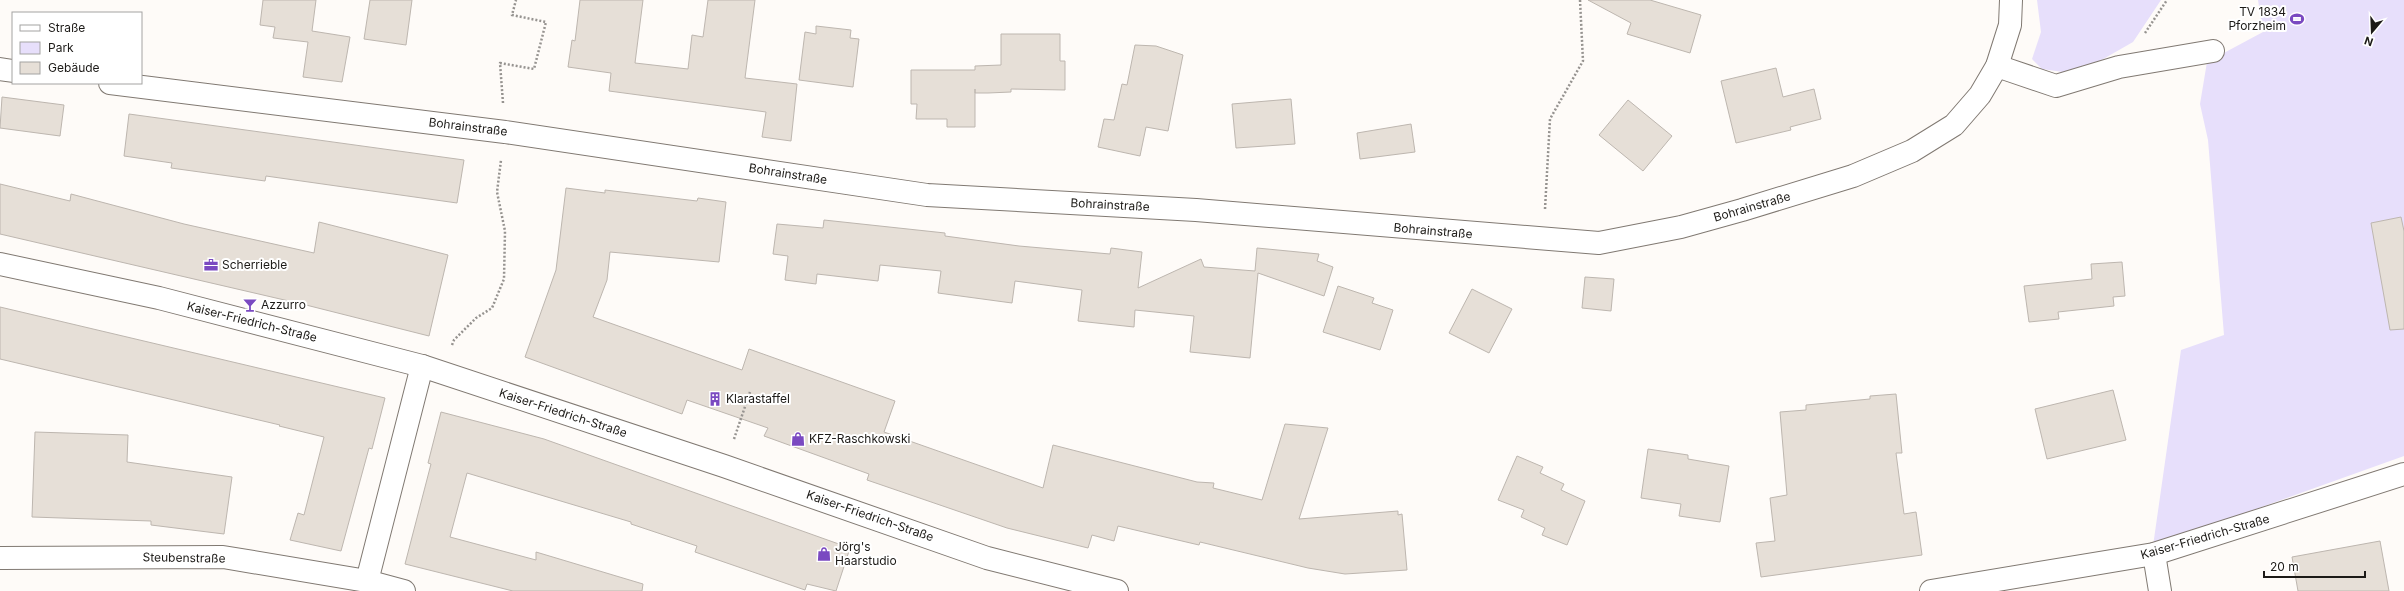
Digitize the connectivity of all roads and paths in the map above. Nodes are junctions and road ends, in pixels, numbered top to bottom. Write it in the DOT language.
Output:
graph roads {
  1 [pos="516,0"];
  2 [pos="1580,0"];
  3 [pos="2011,0"];
  4 [pos="2213,50"];
  5 [pos="1997,66"];
  6 [pos="0,70"];
  7 [pos="12,71"];
  8 [pos="118,84"];
  9 [pos="505,132"];
  10 [pos="1543,240"];
  11 [pos="0,264"];
  12 [pos="431,370"];
  13 [pos="750,392"];
  14 [pos="724,466"];
  15 [pos="2404,474"];
  16 [pos="2154,554"];
  17 [pos="0,558"];
  18 [pos="367,581"];
  19 [pos="1087,587"];
  20 [pos="404,591"];
  21 [pos="1118,591"];
  22 [pos="1931,591"];
  23 [pos="2160,591"];
  1 -- 9 [label="path"];
  2 -- 10 [label="path"];
  3 -- 5 [label="street, Bohrainstraße"];
  4 -- 5 [label="street"];
  5 -- 10 [label="street, Bohrainstraße"];
  6 -- 7 [label="street"];
  8 -- 9 [label="street, Bohrainstraße"];
  9 -- 10 [label="street, Bohrainstraße"];
  9 -- 12 [label="path"];
  11 -- 12 [label="street, Kaiser-Friedrich-Straße"];
  12 -- 14 [label="street, Kaiser-Friedrich-Straße"];
  12 -- 18 [label="street"];
  13 -- 14 [label="path"];
  14 -- 19 [label="street, Kaiser-Friedrich-Straße"];
  15 -- 16 [label="street, Kaiser-Friedrich-Straße"];
  16 -- 22 [label="street, Kaiser-Friedrich-Straße"];
  16 -- 23 [label="street"];
  17 -- 18 [label="street, Steubenstraße"];
  18 -- 20 [label="street, Steubenstraße"];
  19 -- 21 [label="street, Kaiser-Friedrich-Straße"];
}
